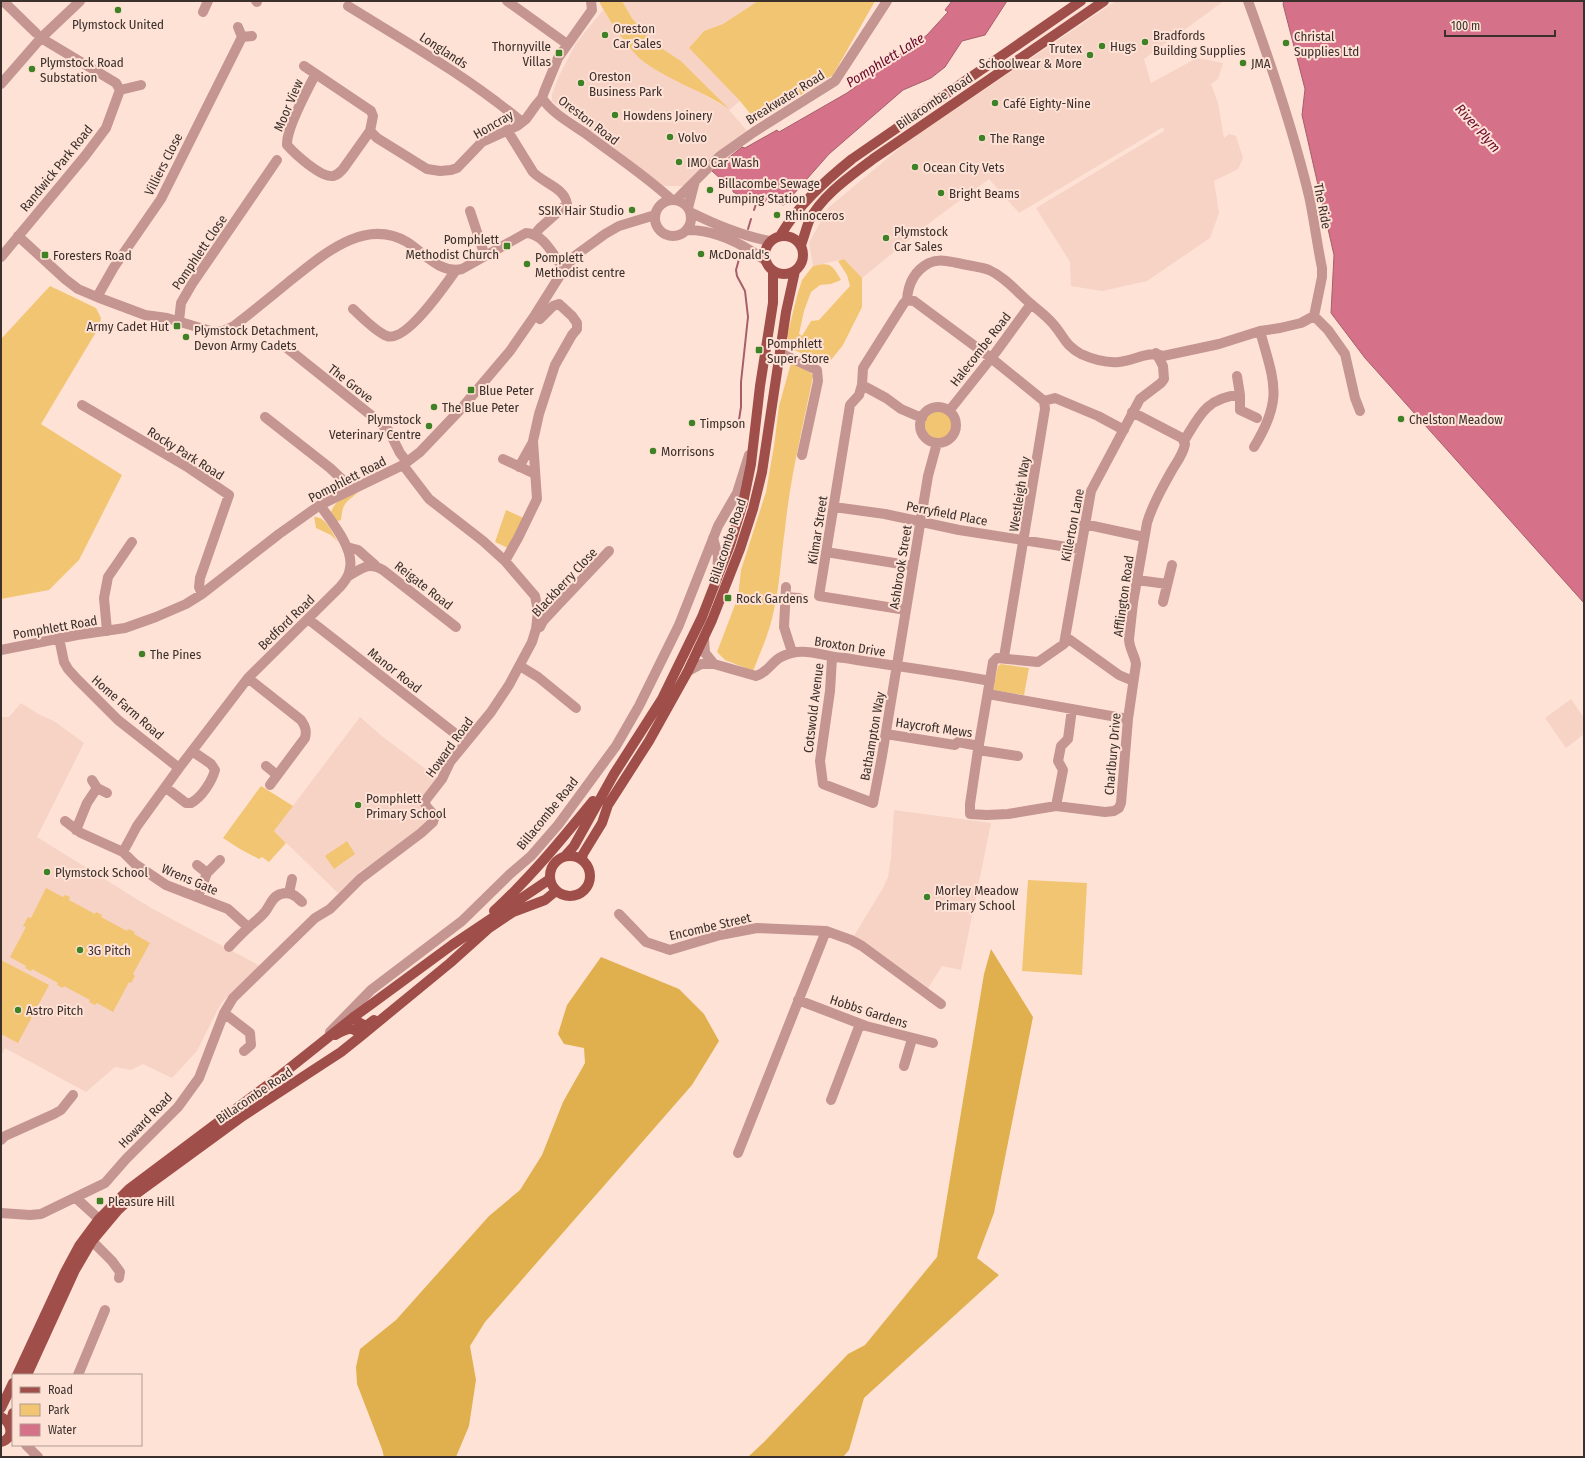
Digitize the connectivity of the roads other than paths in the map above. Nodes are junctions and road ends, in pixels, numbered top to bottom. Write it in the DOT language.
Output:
graph roads {
  1 [pos="3,1"];
  2 [pos="80,1"];
  3 [pos="208,1"];
  4 [pos="507,1"];
  5 [pos="591,1"];
  6 [pos="887,1"];
  7 [pos="1081,1"];
  8 [pos="1104,1"];
  9 [pos="1248,1"];
  10 [pos="348,6"];
  11 [pos="203,12"];
  12 [pos="39,35"];
  13 [pos="252,36"];
  14 [pos="567,44"];
  15 [pos="304,66"];
  16 [pos="976,73"];
  17 [pos="315,75"];
  18 [pos="991,78"];
  19 [pos="1,84"];
  20 [pos="141,85"];
  21 [pos="120,90"];
  22 [pos="539,102"];
  23 [pos="524,120"];
  24 [pos="507,130"];
  25 [pos="370,131"];
  26 [pos="864,151"];
  27 [pos="277,160"];
  28 [pos="870,161"];
  29 [pos="695,181"];
  30 [pos="654,184"];
  31 [pos="674,200"];
  32 [pos="657,210"];
  33 [pos="689,210"];
  34 [pos="470,211"];
  35 [pos="630,223"];
  36 [pos="657,228"];
  37 [pos="688,230"];
  38 [pos="535,234"];
  39 [pos="18,236"];
  40 [pos="780,236"];
  41 [pos="770,241"];
  42 [pos="801,245"];
  43 [pos="485,256"];
  44 [pos="1,257"];
  45 [pos="766,261"];
  46 [pos="564,269"];
  47 [pos="456,270"];
  48 [pos="773,271"];
  49 [pos="795,272"];
  50 [pos="97,297"];
  51 [pos="907,300"];
  52 [pos="1031,304"];
  53 [pos="353,309"];
  54 [pos="535,315"];
  55 [pos="1314,316"];
  56 [pos="179,321"];
  57 [pos="1260,331"];
  58 [pos="286,348"];
  59 [pos="780,353"];
  60 [pos="1156,353"];
  61 [pos="991,358"];
  62 [pos="1237,376"];
  63 [pos="862,385"];
  64 [pos="1240,395"];
  65 [pos="1044,401"];
  66 [pos="82,405"];
  67 [pos="1360,410"];
  68 [pos="949,411"];
  69 [pos="1132,412"];
  70 [pos="265,417"];
  71 [pos="922,418"];
  72 [pos="1257,418"];
  73 [pos="1124,430"];
  74 [pos="533,441"];
  75 [pos="1184,441"];
  76 [pos="753,443"];
  77 [pos="937,443"];
  78 [pos="1254,447"];
  79 [pos="802,455"];
  80 [pos="503,459"];
  81 [pos="405,464"];
  82 [pos="519,467"];
  83 [pos="535,474"];
  84 [pos="350,490"];
  85 [pos="320,505"];
  86 [pos="834,507"];
  87 [pos="920,521"];
  88 [pos="1084,524"];
  89 [pos="1144,537"];
  90 [pos="713,538"];
  91 [pos="1024,541"];
  92 [pos="132,542"];
  93 [pos="347,547"];
  94 [pos="1080,550"];
  95 [pos="609,552"];
  96 [pos="826,552"];
  97 [pos="505,561"];
  98 [pos="375,565"];
  99 [pos="1172,565"];
  100 [pos="913,566"];
  101 [pos="347,577"];
  102 [pos="1138,580"];
  103 [pos="717,581"];
  104 [pos="1167,584"];
  105 [pos="202,594"];
  106 [pos="799,598"];
  107 [pos="1163,602"];
  108 [pos="906,610"];
  109 [pos="308,619"];
  110 [pos="456,627"];
  111 [pos="536,629"];
  112 [pos="107,631"];
  113 [pos="1066,637"];
  114 [pos="59,638"];
  115 [pos="704,638"];
  116 [pos="1,650"];
  117 [pos="792,652"];
  118 [pos="832,658"];
  119 [pos="1004,658"];
  120 [pos="714,664"];
  121 [pos="520,666"];
  122 [pos="896,670"];
  123 [pos="688,672"];
  124 [pos="248,678"];
  125 [pos="990,681"];
  126 [pos="1133,681"];
  127 [pos="988,694"];
  128 [pos="576,708"];
  129 [pos="1072,709"];
  130 [pos="1128,719"];
  131 [pos="886,734"];
  132 [pos="466,742"];
  133 [pos="978,748"];
  134 [pos="192,751"];
  135 [pos="1018,756"];
  136 [pos="266,766"];
  137 [pos="179,768"];
  138 [pos="614,774"];
  139 [pos="277,775"];
  140 [pos="270,785"];
  141 [pos="165,788"];
  142 [pos="107,793"];
  143 [pos="873,803"];
  144 [pos="1056,806"];
  145 [pos="65,821"];
  146 [pos="76,830"];
  147 [pos="123,852"];
  148 [pos="565,856"];
  149 [pos="582,859"];
  150 [pos="220,860"];
  151 [pos="197,865"];
  152 [pos="207,873"];
  153 [pos="292,879"];
  154 [pos="550,879"];
  155 [pos="556,891"];
  156 [pos="289,893"];
  157 [pos="198,897"];
  158 [pos="302,902"];
  159 [pos="619,914"];
  160 [pos="248,927"];
  161 [pos="826,931"];
  162 [pos="460,941"];
  163 [pos="229,947"];
  164 [pos="799,997"];
  165 [pos="403,1002"];
  166 [pos="941,1004"];
  167 [pos="354,1012"];
  168 [pos="224,1013"];
  169 [pos="860,1024"];
  170 [pos="362,1036"];
  171 [pos="912,1039"];
  172 [pos="933,1043"];
  173 [pos="312,1050"];
  174 [pos="244,1051"];
  175 [pos="904,1066"];
  176 [pos="73,1095"];
  177 [pos="831,1100"];
  178 [pos="1,1140"];
  179 [pos="738,1153"];
  180 [pos="76,1198"];
  181 [pos="1,1213"];
  182 [pos="99,1219"];
  183 [pos="92,1241"];
  184 [pos="119,1278"];
  185 [pos="105,1310"];
  186 [pos="17,1374"];
  187 [pos="27,1374"];
  188 [pos="78,1374"];
  189 [pos="12,1386"];
  190 [pos="1,1408"];
  191 [pos="1,1417"];
  192 [pos="12,1417"];
  193 [pos="10,1425"];
  194 [pos="8,1439"];
  195 [pos="29,1446"];
  196 [pos="38,1457"];
  1 -- 12 [label="street"];
  2 -- 12 [label="street"];
  3 -- 11 [label="street"];
  4 -- 14 [label="street"];
  5 -- 14 [label="street, Oreston Road"];
  6 -- 29 [label="street, Breakwater Road"];
  7 -- 16 [label="main road, Billacombe Road"];
  8 -- 18 [label="main road, Billacombe Road"];
  9 -- 55 [label="street, The Ride"];
  10 -- 23 [label="street, Longlands"];
  12 -- 19 [label="street"];
  12 -- 21 [label="street"];
  13 -- 50 [label="street, Villiers Close"];
  14 -- 22 [label="street, Oreston Road"];
  15 -- 17 [label="street"];
  16 -- 18 [label="main road"];
  16 -- 26 [label="main road, Billacombe Road"];
  17 -- 25 [label="street"];
  17 -- 25 [label="street, Moor View"];
  18 -- 28 [label="main road, Billacombe Road"];
  20 -- 21 [label="street"];
  21 -- 39 [label="street, Randwick Park Road"];
  22 -- 23 [label="street, Honcray"];
  22 -- 30 [label="street, Oreston Road"];
  23 -- 24 [label="street, Honcray"];
  24 -- 25 [label="street, Honcray"];
  24 -- 38 [label="street"];
  26 -- 28 [label="main road"];
  26 -- 40 [label="main road, Billacombe Road"];
  27 -- 56 [label="street, Pomphlett Close"];
  28 -- 42 [label="main road, Billacombe Road"];
  29 -- 31 [label="street, Breakwater Road"];
  29 -- 33 [label="street"];
  30 -- 31 [label="street, Oreston Road"];
  30 -- 32 [label="street"];
  31 -- 32 [label="street"];
  31 -- 33 [label="street"];
  32 -- 35 [label="street, Pomphlett Road"];
  32 -- 36 [label="street"];
  33 -- 37 [label="street"];
  33 -- 41 [label="street"];
  34 -- 43 [label="street"];
  35 -- 36 [label="street"];
  35 -- 46 [label="street, Pomphlett Road"];
  36 -- 37 [label="street"];
  37 -- 45 [label="street"];
  38 -- 43 [label="street"];
  38 -- 46 [label="street"];
  39 -- 44 [label="street, Randwick Park Road"];
  39 -- 50 [label="street"];
  40 -- 41 [label="main road"];
  40 -- 42 [label="main road"];
  41 -- 45 [label="main road"];
  42 -- 49 [label="main road"];
  43 -- 47 [label="street"];
  45 -- 48 [label="main road"];
  46 -- 54 [label="street, Pomphlett Road"];
  47 -- 53 [label="street"];
  47 -- 56 [label="street"];
  48 -- 49 [label="main road"];
  48 -- 76 [label="main road, Billacombe Road"];
  49 -- 59 [label="main road, Billacombe Road"];
  50 -- 56 [label="street"];
  51 -- 52 [label="street"];
  51 -- 61 [label="street"];
  51 -- 63 [label="street, Kilmar Street"];
  52 -- 60 [label="street"];
  52 -- 61 [label="street, Halecombe Road"];
  54 -- 74 [label="street"];
  54 -- 81 [label="street, Pomphlett Road"];
  55 -- 57 [label="street"];
  55 -- 67 [label="street"];
  57 -- 60 [label="street"];
  57 -- 78 [label="street"];
  58 -- 81 [label="street, The Grove"];
  59 -- 79 [label="street"];
  59 -- 115 [label="main road, Billacombe Road"];
  60 -- 69 [label="street, Killerton Lane"];
  61 -- 65 [label="street"];
  61 -- 68 [label="street, Halecombe Road"];
  62 -- 64 [label="street"];
  63 -- 71 [label="street"];
  63 -- 86 [label="street, Kilmar Street"];
  64 -- 72 [label="street"];
  64 -- 75 [label="street, Afflington Road"];
  65 -- 73 [label="street"];
  65 -- 91 [label="street, Westleigh Way"];
  66 -- 105 [label="street, Rocky Park Road"];
  68 -- 71 [label="street"];
  68 -- 77 [label="street"];
  69 -- 73 [label="street, Killerton Lane"];
  69 -- 75 [label="street"];
  70 -- 84 [label="street"];
  71 -- 77 [label="street"];
  73 -- 88 [label="street, Killerton Lane"];
  74 -- 82 [label="street"];
  74 -- 83 [label="street"];
  75 -- 89 [label="street, Afflington Road"];
  76 -- 90 [label="street, Billacombe Road"];
  76 -- 103 [label="main road, Billacombe Road"];
  77 -- 87 [label="street, Ashbrook Street"];
  80 -- 82 [label="street"];
  81 -- 84 [label="street, Pomphlett Road"];
  81 -- 97 [label="street, Howard Road"];
  82 -- 83 [label="street"];
  83 -- 97 [label="street"];
  84 -- 85 [label="street, Pomphlett Road"];
  85 -- 93 [label="street"];
  85 -- 105 [label="street, Pomphlett Road"];
  86 -- 87 [label="street, Perryfield Place"];
  86 -- 96 [label="street, Kilmar Street"];
  87 -- 91 [label="street, Perryfield Place"];
  87 -- 100 [label="street, Ashbrook Street"];
  88 -- 89 [label="street"];
  88 -- 94 [label="street, Killerton Lane"];
  89 -- 102 [label="street, Afflington Road"];
  90 -- 103 [label="street, Billacombe Road"];
  90 -- 167 [label="street, Billacombe Road"];
  91 -- 94 [label="street, Perryfield Place"];
  91 -- 119 [label="street, Westleigh Way"];
  92 -- 112 [label="street"];
  93 -- 98 [label="street, Reigate Road"];
  93 -- 101 [label="street"];
  94 -- 113 [label="street, Killerton Lane"];
  95 -- 111 [label="street, Blackberry Close"];
  96 -- 100 [label="street"];
  96 -- 108 [label="street, Kilmar Street"];
  97 -- 111 [label="street, Howard Road"];
  98 -- 101 [label="street, Reigate Road"];
  98 -- 110 [label="street, Reigate Road"];
  99 -- 104 [label="street"];
  100 -- 108 [label="street, Ashbrook Street"];
  101 -- 109 [label="street, Bedford Road"];
  102 -- 104 [label="street"];
  102 -- 126 [label="street, Afflington Road"];
  103 -- 138 [label="main road, Billacombe Road"];
  104 -- 107 [label="street"];
  105 -- 112 [label="street, Pomphlett Road"];
  106 -- 117 [label="street"];
  108 -- 122 [label="street, Ashbrook Street"];
  109 -- 124 [label="street, Bedford Road"];
  109 -- 132 [label="street, Manor Road"];
  111 -- 121 [label="street, Howard Road"];
  112 -- 114 [label="street, Pomphlett Road"];
  113 -- 119 [label="street"];
  113 -- 126 [label="street"];
  114 -- 116 [label="street, Pomphlett Road"];
  114 -- 137 [label="street, Home Farm Road"];
  115 -- 120 [label="street"];
  115 -- 123 [label="main road, Billacombe Road"];
  117 -- 118 [label="street, Broxton Drive"];
  117 -- 120 [label="street"];
  118 -- 122 [label="street, Broxton Drive"];
  118 -- 143 [label="street, Cotswold Avenue"];
  119 -- 125 [label="street"];
  120 -- 123 [label="street"];
  121 -- 128 [label="street"];
  121 -- 132 [label="street, Howard Road"];
  122 -- 125 [label="street, Broxton Drive"];
  122 -- 131 [label="street, Bathampton Way"];
  123 -- 149 [label="main road, Billacombe Road"];
  124 -- 134 [label="street, Bedford Road"];
  124 -- 139 [label="street"];
  125 -- 127 [label="street"];
  126 -- 130 [label="street, Charlbury Drive"];
  127 -- 129 [label="street"];
  127 -- 133 [label="street"];
  129 -- 130 [label="street"];
  129 -- 144 [label="street"];
  130 -- 144 [label="street, Charlbury Drive"];
  131 -- 133 [label="street, Haycroft Mews"];
  131 -- 143 [label="street, Bathampton Way"];
  132 -- 168 [label="street, Howard Road"];
  133 -- 135 [label="street, Haycroft Mews"];
  133 -- 144 [label="street, Charlbury Drive"];
  134 -- 137 [label="street, Bedford Road"];
  134 -- 141 [label="street"];
  136 -- 139 [label="street"];
  137 -- 141 [label="street, Bedford Road"];
  138 -- 148 [label="main road, Billacombe Road"];
  138 -- 162 [label="main road, Billacombe Road"];
  139 -- 140 [label="street"];
  141 -- 147 [label="street, Bedford Road"];
  142 -- 146 [label="street"];
  145 -- 146 [label="street, Wrens Gate"];
  146 -- 147 [label="street, Wrens Gate"];
  147 -- 157 [label="street, Wrens Gate"];
  148 -- 149 [label="main road"];
  148 -- 154 [label="main road, Billacombe Road"];
  149 -- 155 [label="main road"];
  150 -- 152 [label="street"];
  151 -- 152 [label="street"];
  152 -- 157 [label="street"];
  153 -- 156 [label="street"];
  154 -- 155 [label="main road"];
  154 -- 162 [label="main road, Billacombe Road"];
  155 -- 165 [label="main road, Billacombe Road"];
  156 -- 158 [label="street"];
  156 -- 160 [label="street"];
  157 -- 160 [label="street, Wrens Gate"];
  159 -- 161 [label="street, Encombe Street"];
  160 -- 163 [label="street"];
  161 -- 164 [label="street"];
  161 -- 166 [label="street, Encombe Street"];
  162 -- 167 [label="main road, Billacombe Road"];
  164 -- 169 [label="street, Hobbs Gardens"];
  164 -- 179 [label="street"];
  165 -- 167 [label="main road"];
  165 -- 170 [label="main road, Billacombe Road"];
  167 -- 173 [label="main road, Billacombe Road"];
  168 -- 174 [label="street"];
  168 -- 180 [label="street, Howard Road"];
  169 -- 171 [label="street, Hobbs Gardens"];
  169 -- 177 [label="street"];
  170 -- 173 [label="main road"];
  170 -- 183 [label="main road, Billacombe Road"];
  171 -- 172 [label="street, Hobbs Gardens"];
  171 -- 175 [label="street"];
  173 -- 182 [label="main road, Billacombe Road"];
  176 -- 178 [label="street"];
  180 -- 181 [label="street, Howard Road"];
  180 -- 182 [label="street"];
  182 -- 186 [label="main road, Billacombe Road"];
  183 -- 184 [label="street"];
  183 -- 187 [label="main road, Billacombe Road"];
  185 -- 188 [label="street"];
  189 -- 190 [label="main road"];
  191 -- 193 [label="main road"];
  192 -- 193 [label="main road"];
  193 -- 194 [label="main road"];
  195 -- 196 [label="street"];
}
